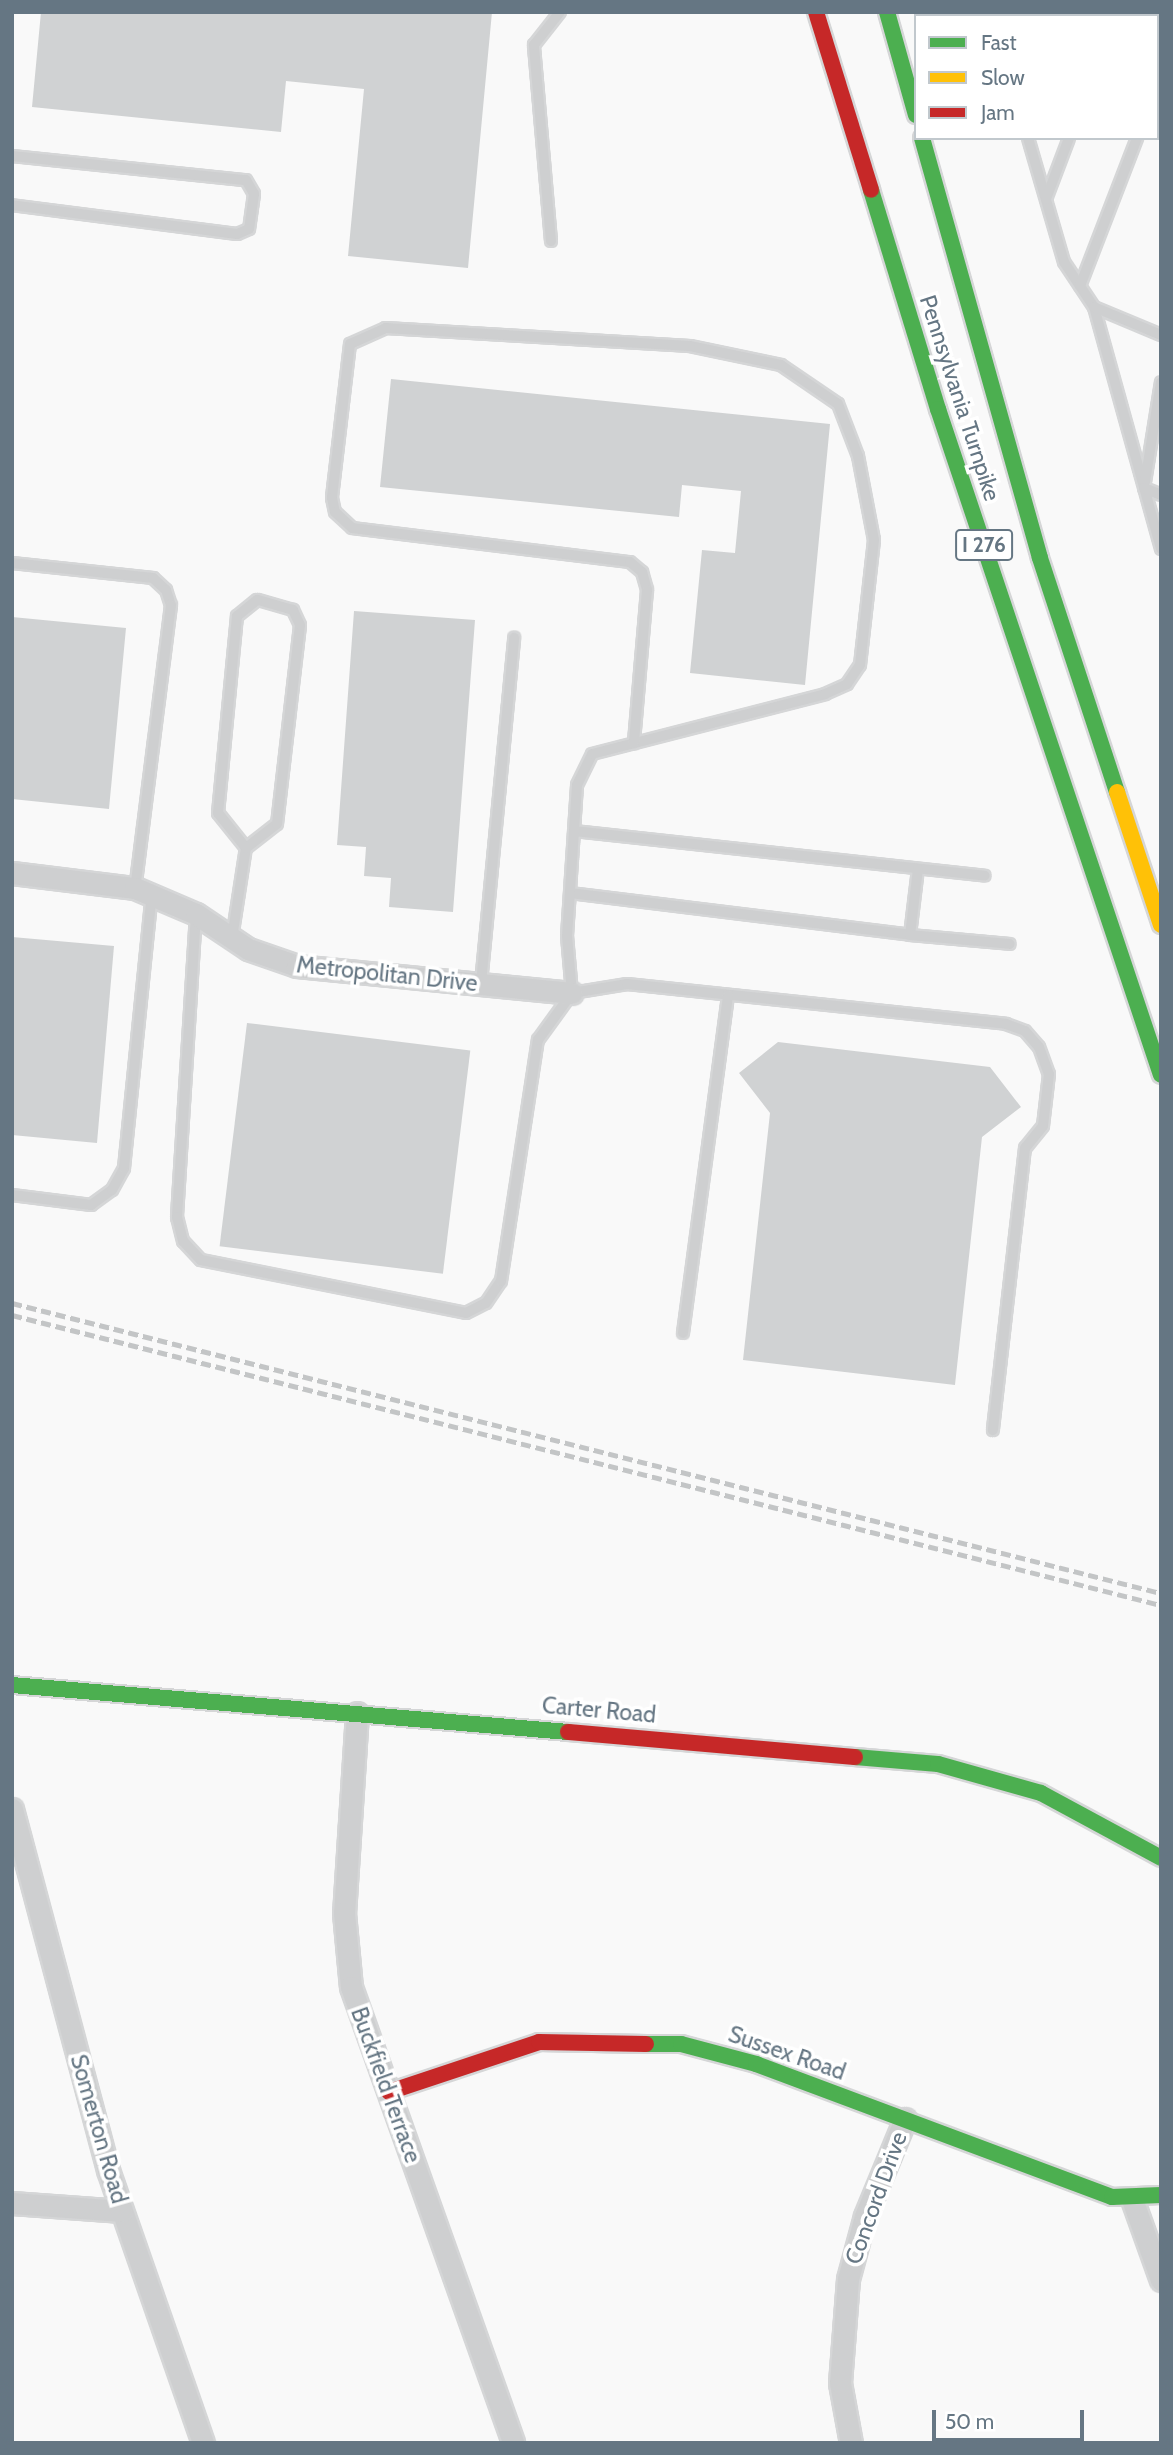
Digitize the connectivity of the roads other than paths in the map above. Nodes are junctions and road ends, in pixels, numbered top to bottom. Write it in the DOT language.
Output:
graph roads {
  1 [pos="560,12"];
  2 [pos="816,12"];
  3 [pos="887,12"];
  4 [pos="914,108"];
  5 [pos="923,140"];
  6 [pos="1029,140"];
  7 [pos="1068,140"];
  8 [pos="1136,140"];
  9 [pos="12,156"];
  10 [pos="1046,199"];
  11 [pos="12,205"];
  12 [pos="551,241"];
  13 [pos="1080,286"];
  14 [pos="1094,307"];
  15 [pos="1161,335"];
  16 [pos="1161,382"];
  17 [pos="1144,488"];
  18 [pos="1161,495"];
  19 [pos="1161,549"];
  20 [pos="12,563"];
  21 [pos="514,638"];
  22 [pos="634,743"];
  23 [pos="574,831"];
  24 [pos="246,848"];
  25 [pos="918,869"];
  26 [pos="12,873"];
  27 [pos="985,876"];
  28 [pos="143,891"];
  29 [pos="570,893"];
  30 [pos="196,914"];
  31 [pos="1161,925"];
  32 [pos="910,935"];
  33 [pos="232,938"];
  34 [pos="1010,944"];
  35 [pos="481,983"];
  36 [pos="572,993"];
  37 [pos="728,995"];
  38 [pos="1161,1074"];
  39 [pos="12,1195"];
  40 [pos="682,1333"];
  41 [pos="993,1430"];
  42 [pos="12,1685"];
  43 [pos="357,1713"];
  44 [pos="12,1809"];
  45 [pos="1161,1858"];
  46 [pos="389,2092"];
  47 [pos="905,2119"];
  48 [pos="1161,2195"];
  49 [pos="1132,2199"];
  50 [pos="12,2203"];
  51 [pos="122,2211"];
  52 [pos="1161,2280"];
  53 [pos="203,2443"];
  54 [pos="513,2443"];
  55 [pos="851,2443"];
  1 -- 12 [label="lane"];
  2 -- 38 [label="main road, Pennsylvania Turnpike / I 276"];
  3 -- 4 [label="main road"];
  5 -- 31 [label="main road, Pennsylvania Turnpike / I 276"];
  6 -- 10 [label="lane"];
  7 -- 10 [label="lane"];
  8 -- 13 [label="lane"];
  9 -- 11 [label="lane"];
  10 -- 13 [label="lane"];
  13 -- 14 [label="lane"];
  14 -- 15 [label="lane"];
  14 -- 17 [label="lane"];
  16 -- 17 [label="lane"];
  17 -- 18 [label="lane"];
  17 -- 19 [label="lane"];
  20 -- 28 [label="lane"];
  21 -- 35 [label="lane"];
  22 -- 22 [label="lane"];
  22 -- 23 [label="lane"];
  23 -- 25 [label="lane"];
  23 -- 29 [label="lane"];
  24 -- 24 [label="lane"];
  24 -- 33 [label="lane"];
  25 -- 27 [label="lane"];
  25 -- 32 [label="lane"];
  26 -- 28 [label="street, Metropolitan Drive"];
  28 -- 30 [label="street, Metropolitan Drive"];
  28 -- 39 [label="lane"];
  29 -- 32 [label="lane"];
  29 -- 36 [label="lane"];
  30 -- 33 [label="street, Metropolitan Drive"];
  30 -- 36 [label="lane"];
  32 -- 34 [label="lane"];
  33 -- 35 [label="street, Metropolitan Drive"];
  35 -- 36 [label="street, Metropolitan Drive"];
  36 -- 37 [label="lane"];
  37 -- 40 [label="lane"];
  37 -- 41 [label="lane"];
  42 -- 43 [label="main road, Carter Road"];
  43 -- 45 [label="main road, Carter Road"];
  43 -- 46 [label="street, Buckfield Terrace"];
  44 -- 51 [label="street, Somerton Road"];
  46 -- 47 [label="main road, Sussex Road"];
  46 -- 54 [label="street, Buckfield Terrace"];
  47 -- 49 [label="main road, Sussex Road"];
  47 -- 55 [label="street, Concord Drive"];
  48 -- 49 [label="main road, Sussex Road"];
  49 -- 52 [label="street"];
  50 -- 51 [label="street"];
  51 -- 53 [label="street, Somerton Road"];
}
